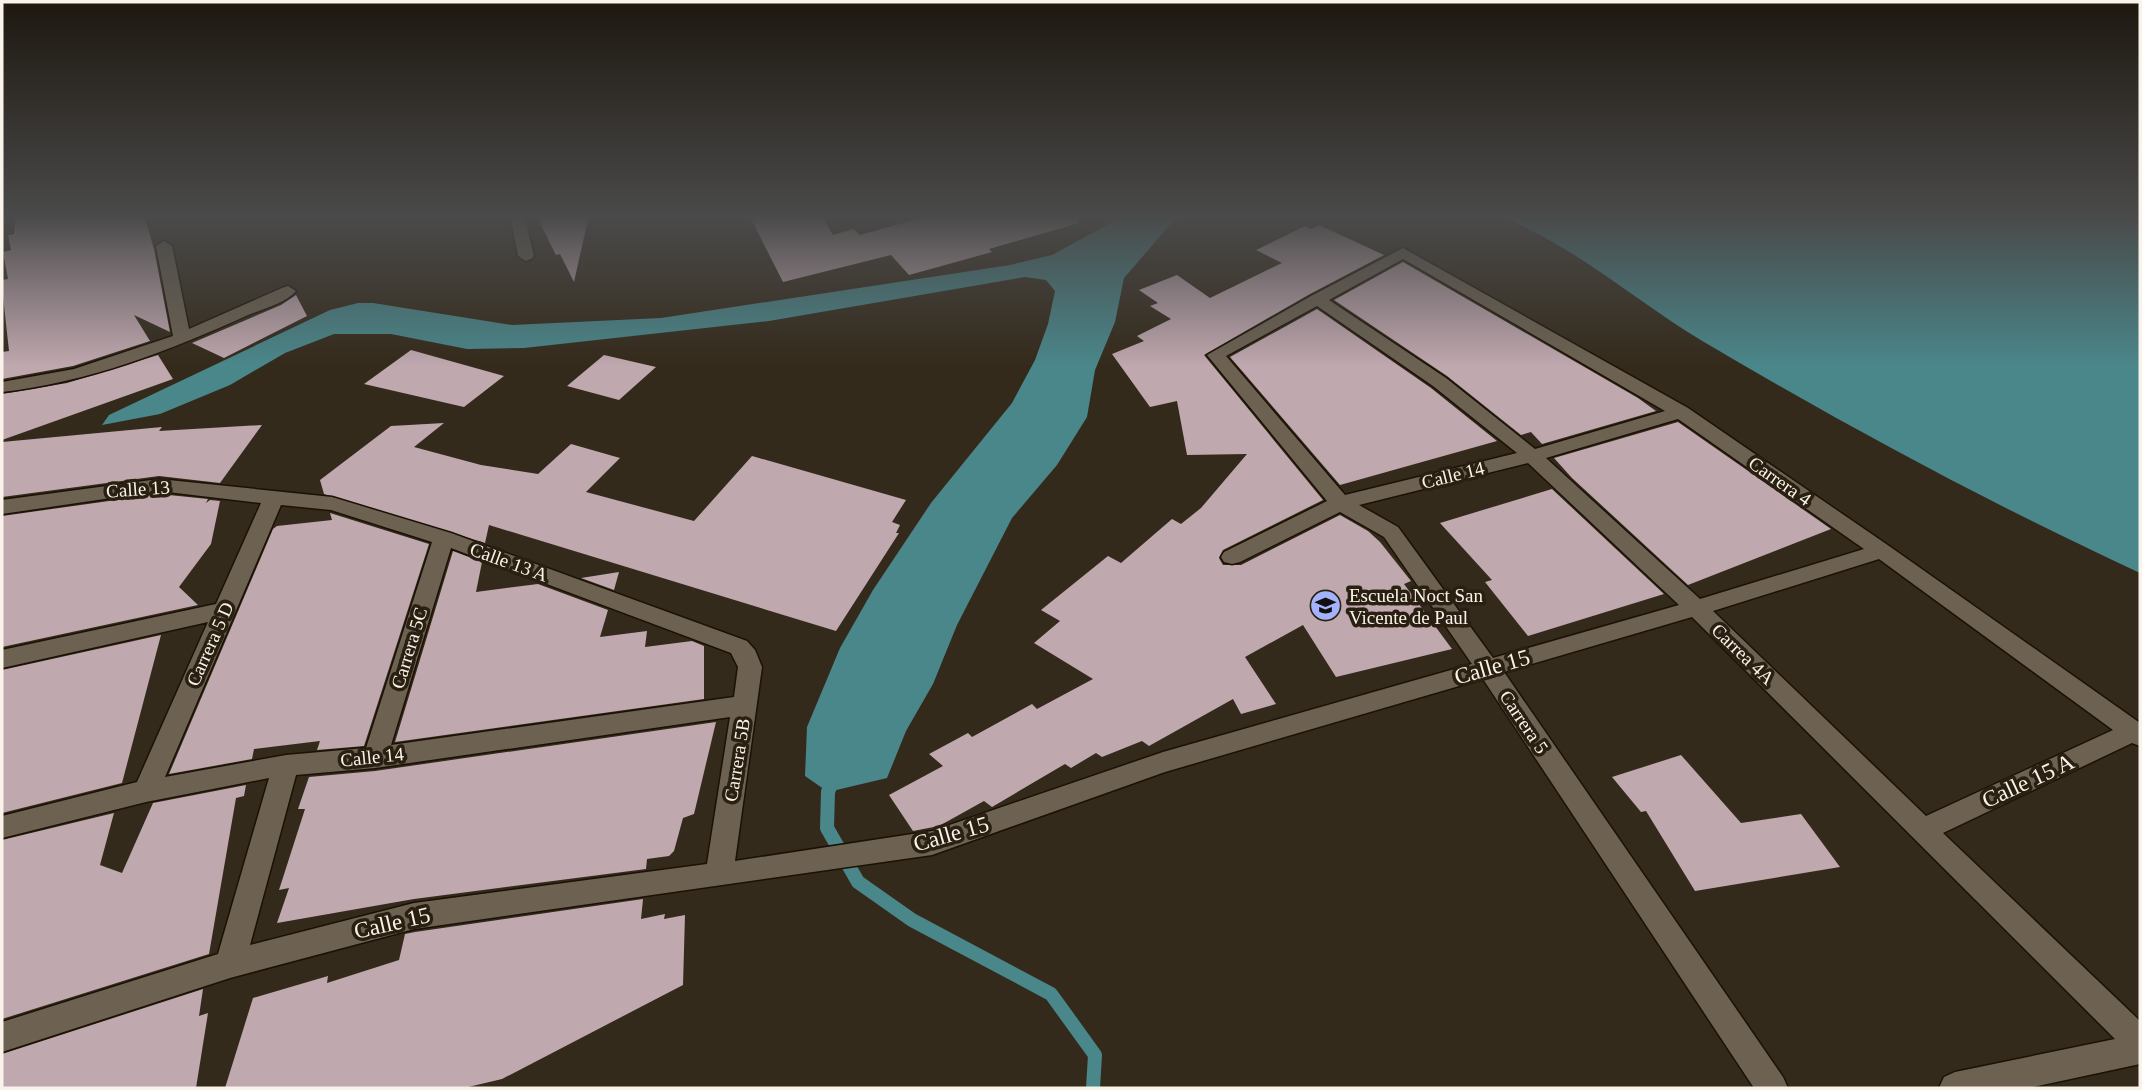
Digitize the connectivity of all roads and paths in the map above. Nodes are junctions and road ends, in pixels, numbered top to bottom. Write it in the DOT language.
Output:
graph roads {
  1 [pos="168,266"];
  2 [pos="1379,266"];
  3 [pos="1425,266"];
  4 [pos="288,291"];
  5 [pos="1317,299"];
  6 [pos="182,339"];
  7 [pos="2,387"];
  8 [pos="1681,412"];
  9 [pos="1531,456"];
  10 [pos="274,497"];
  11 [pos="1340,503"];
  12 [pos="2,507"];
  13 [pos="444,538"];
  14 [pos="1882,551"];
  15 [pos="1232,557"];
  16 [pos="1696,608"];
  17 [pos="225,610"];
  18 [pos="739,647"];
  19 [pos="2,659"];
  20 [pos="1488,668"];
  21 [pos="746,705"];
  22 [pos="2137,734"];
  23 [pos="375,758"];
  24 [pos="286,765"];
  25 [pos="146,790"];
  26 [pos="2,827"];
  27 [pos="1922,830"];
  28 [pos="719,875"];
  29 [pos="230,964"];
  30 [pos="2,1037"];
  31 [pos="2140,1042"];
  32 [pos="2140,1049"];
  33 [pos="1772,1088"];
  34 [pos="1955,1088"];
  1 -- 6 [label="street"];
  2 -- 5 [label="street, Carrera 4"];
  3 -- 8 [label="street, Carrera 4"];
  4 -- 6 [label="street"];
  5 -- 9 [label="street, Carrea 4A"];
  5 -- 11 [label="street, Carrera 5"];
  6 -- 7 [label="street"];
  8 -- 9 [label="street, Calle 14"];
  8 -- 14 [label="street, Carrera 4"];
  9 -- 11 [label="street, Calle 14"];
  9 -- 16 [label="street, Carrea 4A"];
  10 -- 12 [label="street, Calle 13"];
  10 -- 13 [label="street, Calle 13 A"];
  10 -- 17 [label="street, Carrera 5 D"];
  11 -- 15 [label="street, Calle 14"];
  11 -- 20 [label="street, Carrera 5"];
  13 -- 18 [label="street, Calle 13 A"];
  13 -- 23 [label="street, Carrera 5C"];
  14 -- 16 [label="street, Calle 15"];
  14 -- 22 [label="street, Carrera 4"];
  16 -- 20 [label="street, Calle 15"];
  16 -- 27 [label="street, Carrea 4A"];
  17 -- 19 [label="street"];
  17 -- 25 [label="street, Carrera 5 D"];
  18 -- 21 [label="street, Carrera 5B"];
  20 -- 28 [label="street, Calle 15"];
  20 -- 33 [label="street, Carrera 5"];
  21 -- 23 [label="street, Calle 14"];
  21 -- 28 [label="street, Carrera 5B"];
  22 -- 27 [label="street, Calle 15 A"];
  23 -- 24 [label="street, Calle 14"];
  24 -- 25 [label="street, Calle 14"];
  24 -- 29 [label="street"];
  25 -- 26 [label="street, Calle 14"];
  27 -- 31 [label="street, Carrea 4A"];
  28 -- 29 [label="street, Calle 15"];
  29 -- 30 [label="street, Calle 15"];
  32 -- 34 [label="street"];
}
